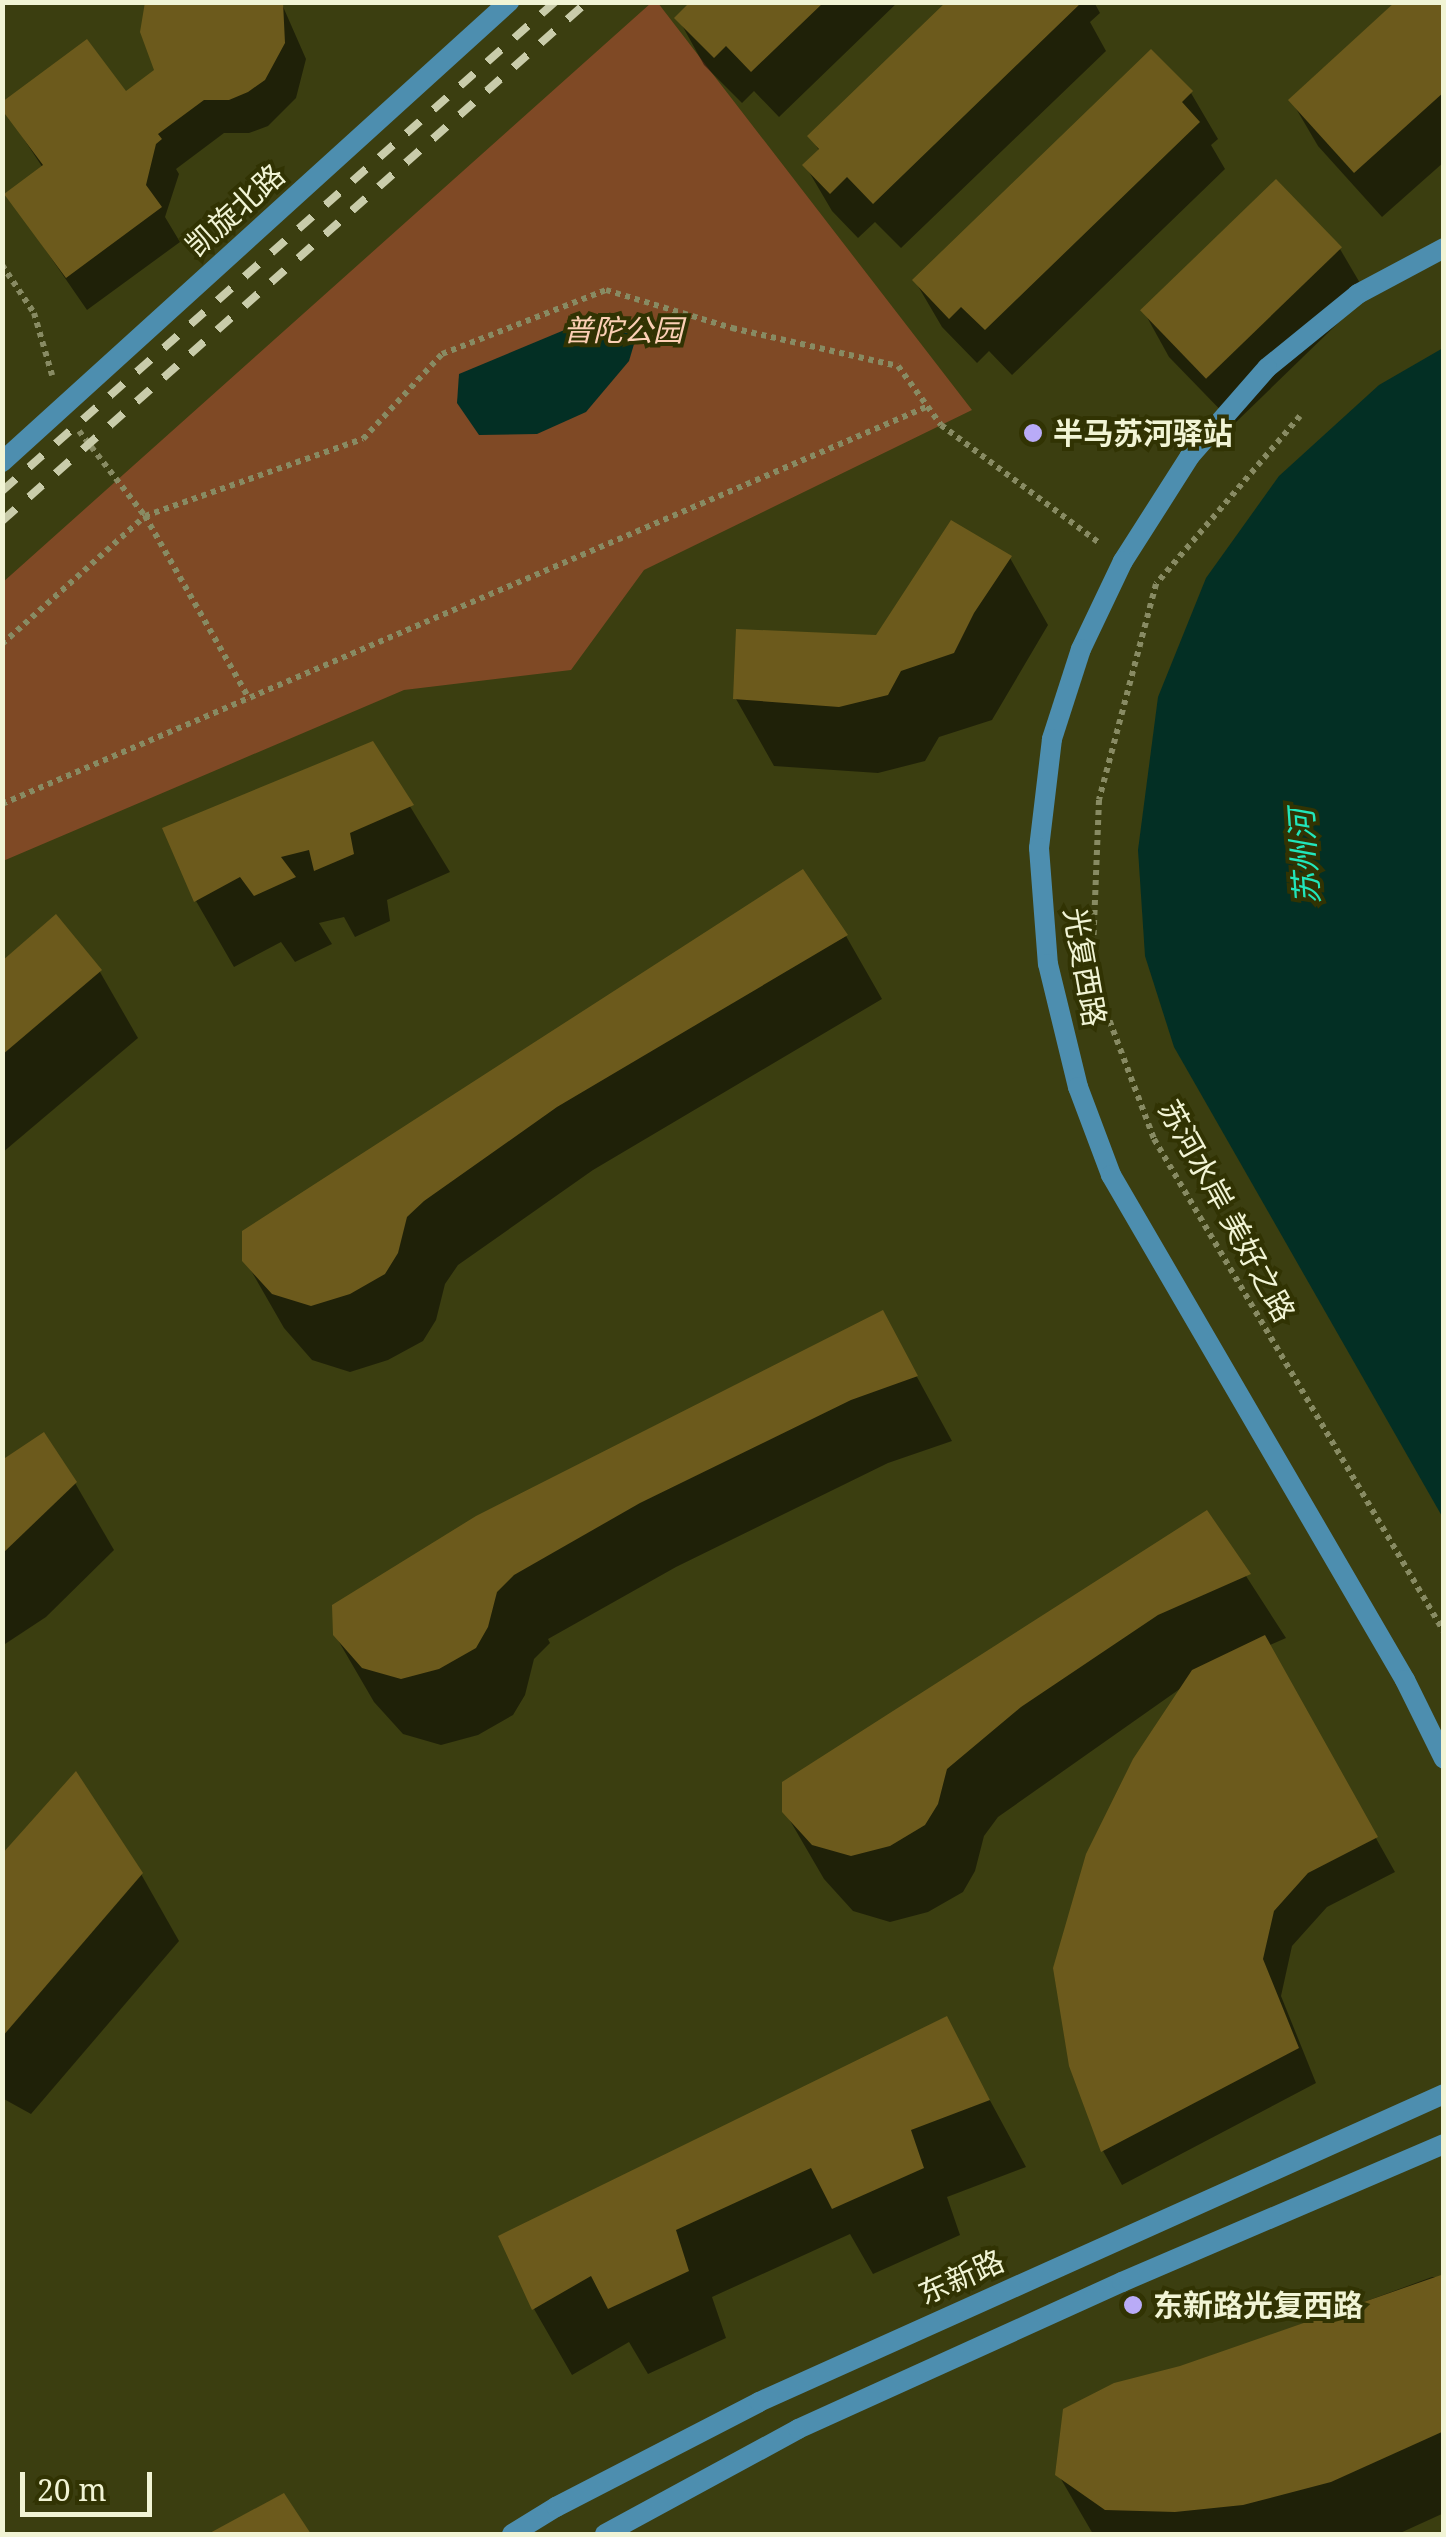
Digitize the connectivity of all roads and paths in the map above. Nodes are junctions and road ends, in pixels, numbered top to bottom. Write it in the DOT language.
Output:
graph roads {
  1 [pos="509,2"];
  2 [pos="1444,248"];
  3 [pos="2,265"];
  4 [pos="929,406"];
  5 [pos="62,408"];
  6 [pos="1300,416"];
  7 [pos="2,462"];
  8 [pos="145,516"];
  9 [pos="1124,561"];
  10 [pos="1156,584"];
  11 [pos="2,644"];
  12 [pos="249,698"];
  13 [pos="2,804"];
  14 [pos="1444,1632"];
  15 [pos="1444,1759"];
  16 [pos="1444,2094"];
  17 [pos="1444,2144"];
  18 [pos="512,2534"];
  19 [pos="605,2534"];
  1 -- 5 [label="street, 凯旋北路"];
  2 -- 9 [label="street, 光复西路"];
  3 -- 5 [label="path"];
  4 -- 8 [label="path"];
  4 -- 9 [label="path"];
  4 -- 12 [label="path"];
  5 -- 7 [label="street, 凯旋北路"];
  5 -- 8 [label="path"];
  6 -- 10 [label="path, 苏河水岸 美好之路"];
  8 -- 11 [label="path"];
  8 -- 12 [label="path"];
  9 -- 10 [label="path"];
  9 -- 15 [label="street, 光复西路"];
  10 -- 14 [label="path, 苏河水岸 美好之路"];
  12 -- 13 [label="path"];
  16 -- 18 [label="street, 东新路"];
  17 -- 19 [label="street"];
}
